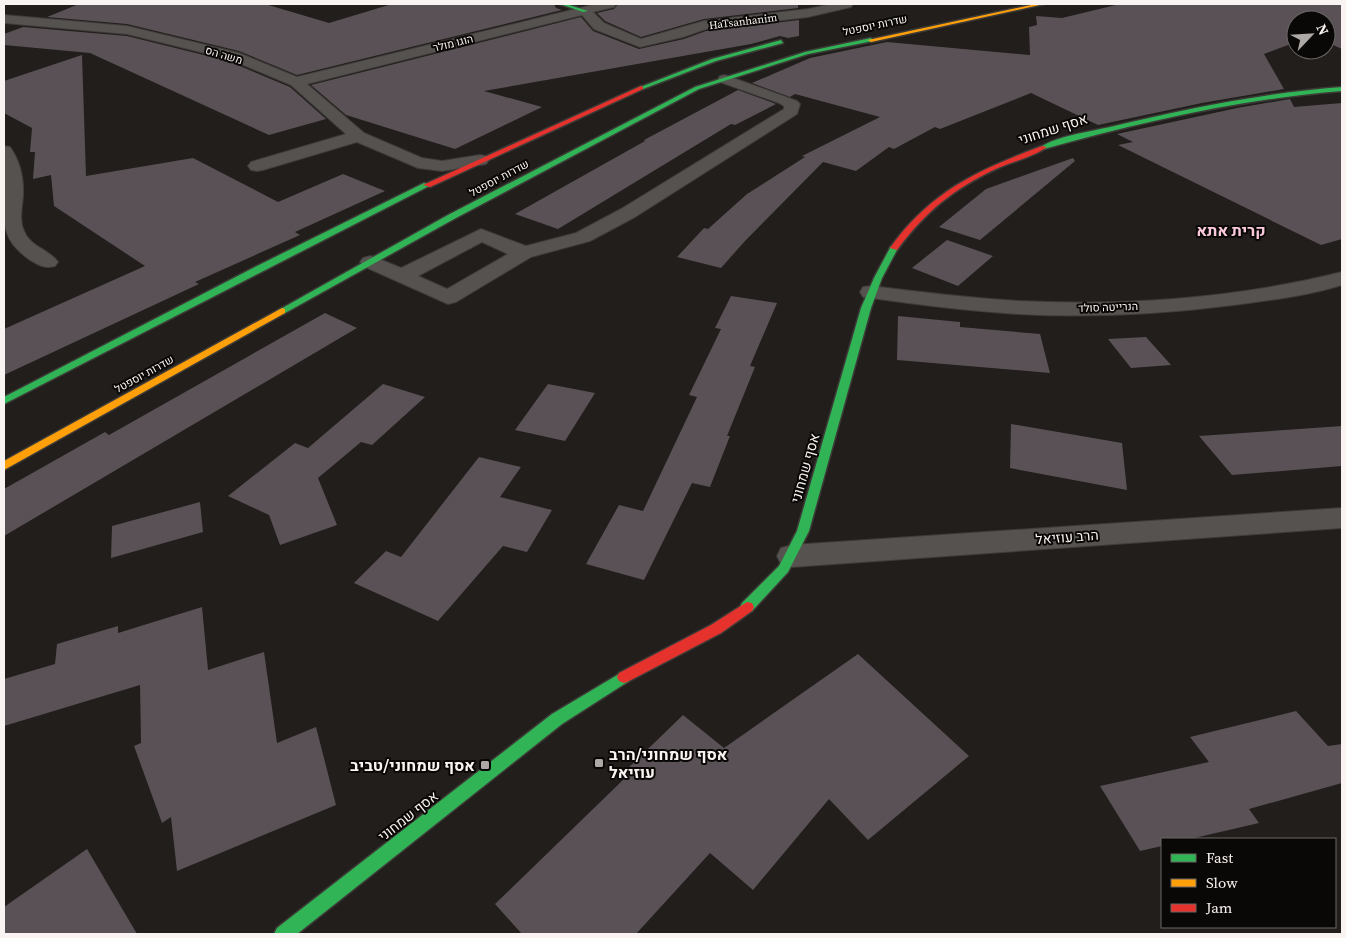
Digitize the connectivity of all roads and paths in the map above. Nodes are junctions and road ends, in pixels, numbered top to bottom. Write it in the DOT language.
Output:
graph roads {
  1 [pos="562,4"];
  2 [pos="610,4"];
  3 [pos="847,4"];
  4 [pos="1042,4"];
  5 [pos="585,11"];
  6 [pos="4,19"];
  7 [pos="792,40"];
  8 [pos="724,79"];
  9 [pos="296,82"];
  10 [pos="1342,89"];
  11 [pos="358,136"];
  12 [pos="4,151"];
  13 [pos="480,160"];
  14 [pos="418,163"];
  15 [pos="257,166"];
  16 [pos="413,192"];
  17 [pos="524,252"];
  18 [pos="48,262"];
  19 [pos="370,262"];
  20 [pos="401,276"];
  21 [pos="1342,278"];
  22 [pos="872,292"];
  23 [pos="4,400"];
  24 [pos="4,466"];
  25 [pos="1342,518"];
  26 [pos="792,556"];
  27 [pos="283,934"];
  1 -- 5 [label="street"];
  2 -- 5 [label="street, הוגו מולר"];
  3 -- 5 [label="street, HaTsanhanim"];
  4 -- 8 [label="street, שדרות יוספטל"];
  5 -- 9 [label="street, הוגו מולר"];
  6 -- 9 [label="street, משה הס"];
  7 -- 13 [label="street, שדרות יוספטל"];
  8 -- 17 [label="street"];
  8 -- 19 [label="street, שדרות יוספטל"];
  9 -- 11 [label="street, משה הס"];
  10 -- 22 [label="street, אסף שמחוני"];
  11 -- 14 [label="street, משה הס"];
  11 -- 15 [label="street"];
  12 -- 18 [label="street"];
  13 -- 14 [label="street, משה הס"];
  13 -- 16 [label="street, שדרות יוספטל"];
  14 -- 16 [label="street"];
  16 -- 23 [label="street, שדרות יוספטל"];
  17 -- 20 [label="street"];
  17 -- 20 [label="street"];
  19 -- 20 [label="street"];
  19 -- 24 [label="street, שדרות יוספטל"];
  21 -- 22 [label="street, הנרייטה סולד"];
  22 -- 26 [label="street, אסף שמחוני"];
  25 -- 26 [label="street, הרב עוזיאל"];
  26 -- 27 [label="street, אסף שמחוני"];
}
